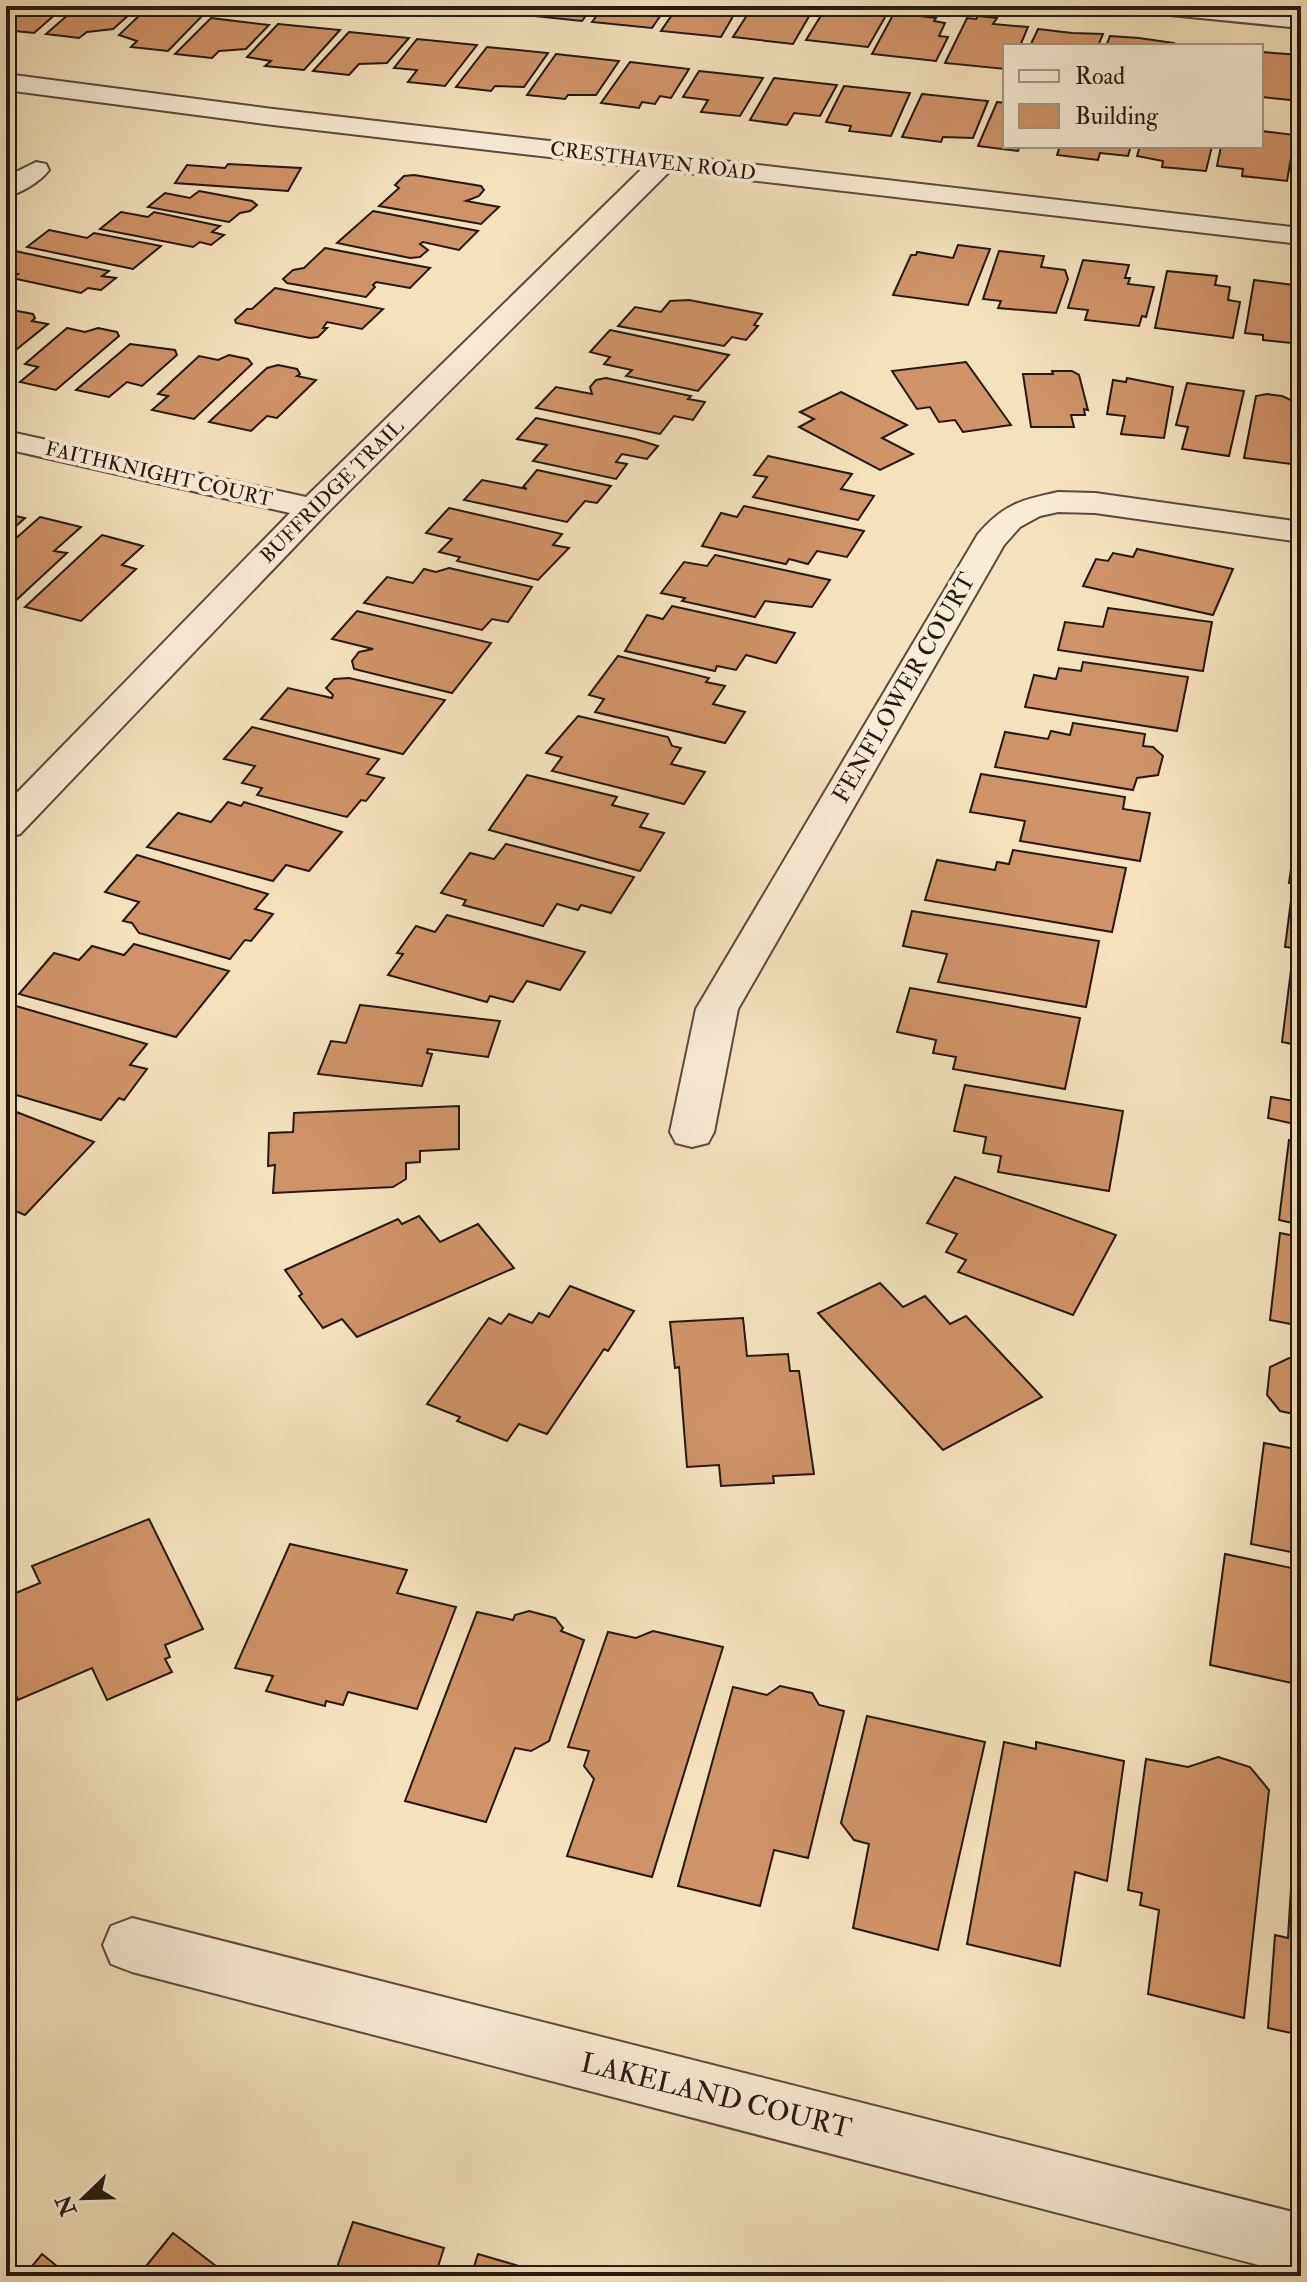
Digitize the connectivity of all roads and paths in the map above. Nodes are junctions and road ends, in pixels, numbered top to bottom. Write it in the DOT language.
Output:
graph roads {
  1 [pos="1150,6"];
  2 [pos="1301,21"];
  3 [pos="6,82"];
  4 [pos="664,162"];
  5 [pos="36,170"];
  6 [pos="6,189"];
  7 [pos="1301,236"];
  8 [pos="6,440"];
  9 [pos="313,508"];
  10 [pos="1301,532"];
  11 [pos="6,826"];
  12 [pos="692,1132"];
  13 [pos="132,1945"];
  14 [pos="1301,2246"];
  1 -- 2 [label="street"];
  3 -- 4 [label="street, CRESTHAVEN ROAD"];
  4 -- 7 [label="street, CRESTHAVEN ROAD"];
  4 -- 9 [label="street, BUFFRIDGE TRAIL"];
  5 -- 6 [label="street"];
  8 -- 9 [label="street, FAITHKNIGHT COURT"];
  9 -- 11 [label="street, BUFFRIDGE TRAIL"];
  10 -- 12 [label="street, FENFLOWER COURT"];
  13 -- 14 [label="street, LAKELAND COURT"];
}
